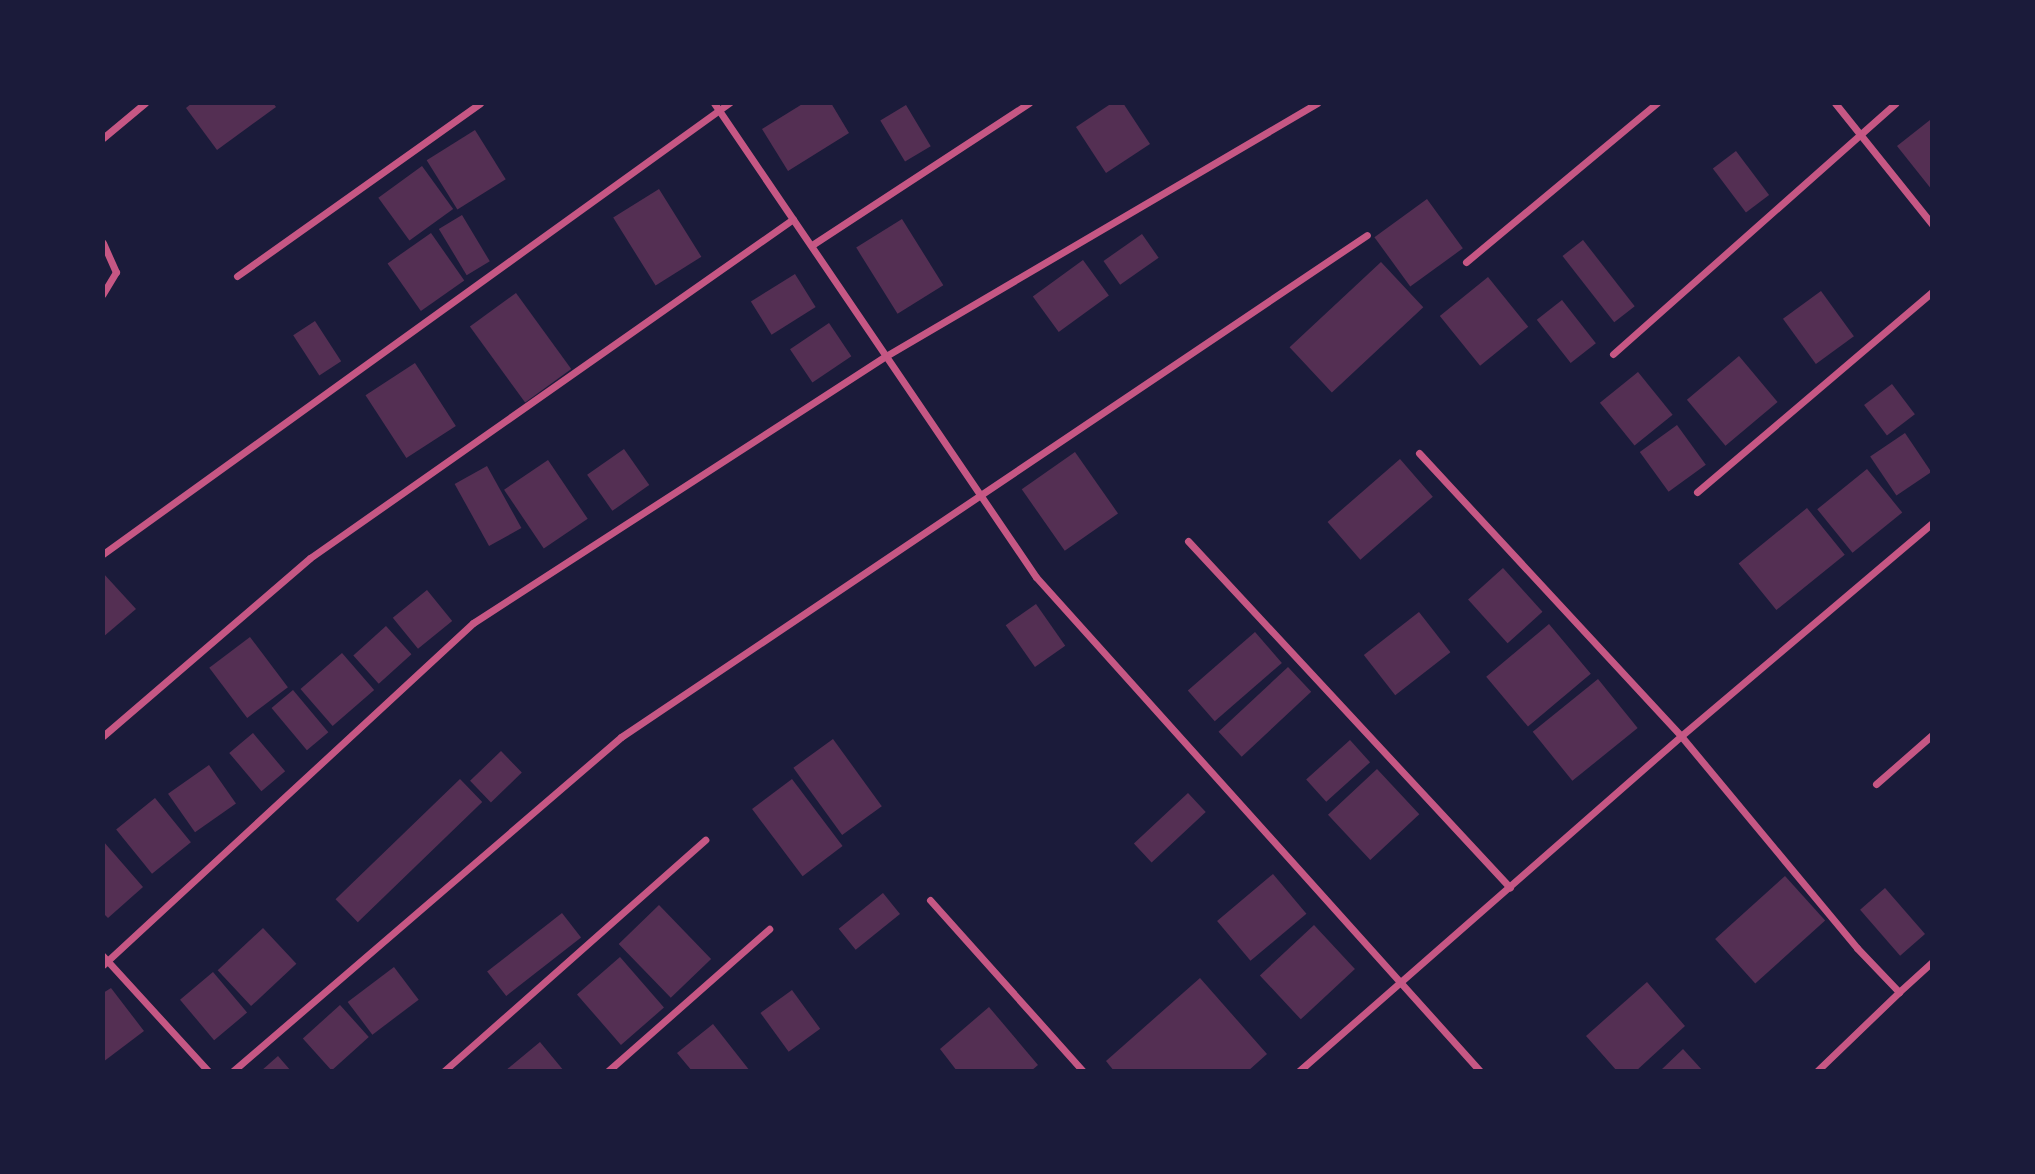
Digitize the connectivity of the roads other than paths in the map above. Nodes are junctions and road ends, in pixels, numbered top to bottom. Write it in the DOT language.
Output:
graph roads {
  1 [pos="145,103"];
  2 [pos="480,103"];
  3 [pos="729,103"];
  4 [pos="1029,103"];
  5 [pos="1317,103"];
  6 [pos="1657,103"];
  7 [pos="1835,103"];
  8 [pos="1896,103"];
  9 [pos="717,107"];
  10 [pos="1859,134"];
  11 [pos="103,138"];
  12 [pos="793,219"];
  13 [pos="1932,224"];
  14 [pos="1367,235"];
  15 [pos="103,243"];
  16 [pos="812,245"];
  17 [pos="1466,262"];
  18 [pos="237,276"];
  19 [pos="1932,292"];
  20 [pos="103,294"];
  21 [pos="1613,354"];
  22 [pos="886,356"];
  23 [pos="1419,453"];
  24 [pos="1697,492"];
  25 [pos="981,496"];
  26 [pos="1932,523"];
  27 [pos="1188,541"];
  28 [pos="103,554"];
  29 [pos="1932,735"];
  30 [pos="103,736"];
  31 [pos="1681,736"];
  32 [pos="1876,784"];
  33 [pos="705,840"];
  34 [pos="1510,888"];
  35 [pos="930,900"];
  36 [pos="769,929"];
  37 [pos="105,961"];
  38 [pos="1932,962"];
  39 [pos="1401,984"];
  40 [pos="1899,992"];
  41 [pos="208,1071"];
  42 [pos="233,1071"];
  43 [pos="444,1071"];
  44 [pos="608,1071"];
  45 [pos="1083,1071"];
  46 [pos="1299,1071"];
  47 [pos="1480,1071"];
  48 [pos="1817,1071"];
  1 -- 11 [label="street"];
  2 -- 18 [label="street"];
  3 -- 9 [label="street"];
  4 -- 16 [label="street"];
  5 -- 22 [label="street"];
  6 -- 17 [label="street"];
  7 -- 10 [label="street"];
  8 -- 10 [label="street"];
  9 -- 12 [label="street"];
  9 -- 28 [label="street"];
  10 -- 13 [label="street"];
  10 -- 21 [label="street"];
  12 -- 16 [label="street"];
  12 -- 30 [label="street"];
  14 -- 25 [label="street"];
  15 -- 20 [label="street"];
  16 -- 22 [label="street"];
  19 -- 24 [label="street"];
  22 -- 25 [label="street"];
  22 -- 37 [label="street"];
  23 -- 31 [label="street"];
  25 -- 39 [label="street"];
  25 -- 42 [label="street"];
  26 -- 31 [label="street"];
  27 -- 34 [label="street"];
  29 -- 32 [label="street"];
  31 -- 34 [label="street"];
  31 -- 40 [label="street"];
  33 -- 43 [label="street"];
  34 -- 39 [label="street"];
  35 -- 45 [label="street"];
  36 -- 44 [label="street"];
  37 -- 41 [label="street"];
  38 -- 40 [label="street"];
  39 -- 46 [label="street"];
  39 -- 47 [label="street"];
  40 -- 48 [label="street"];
}
